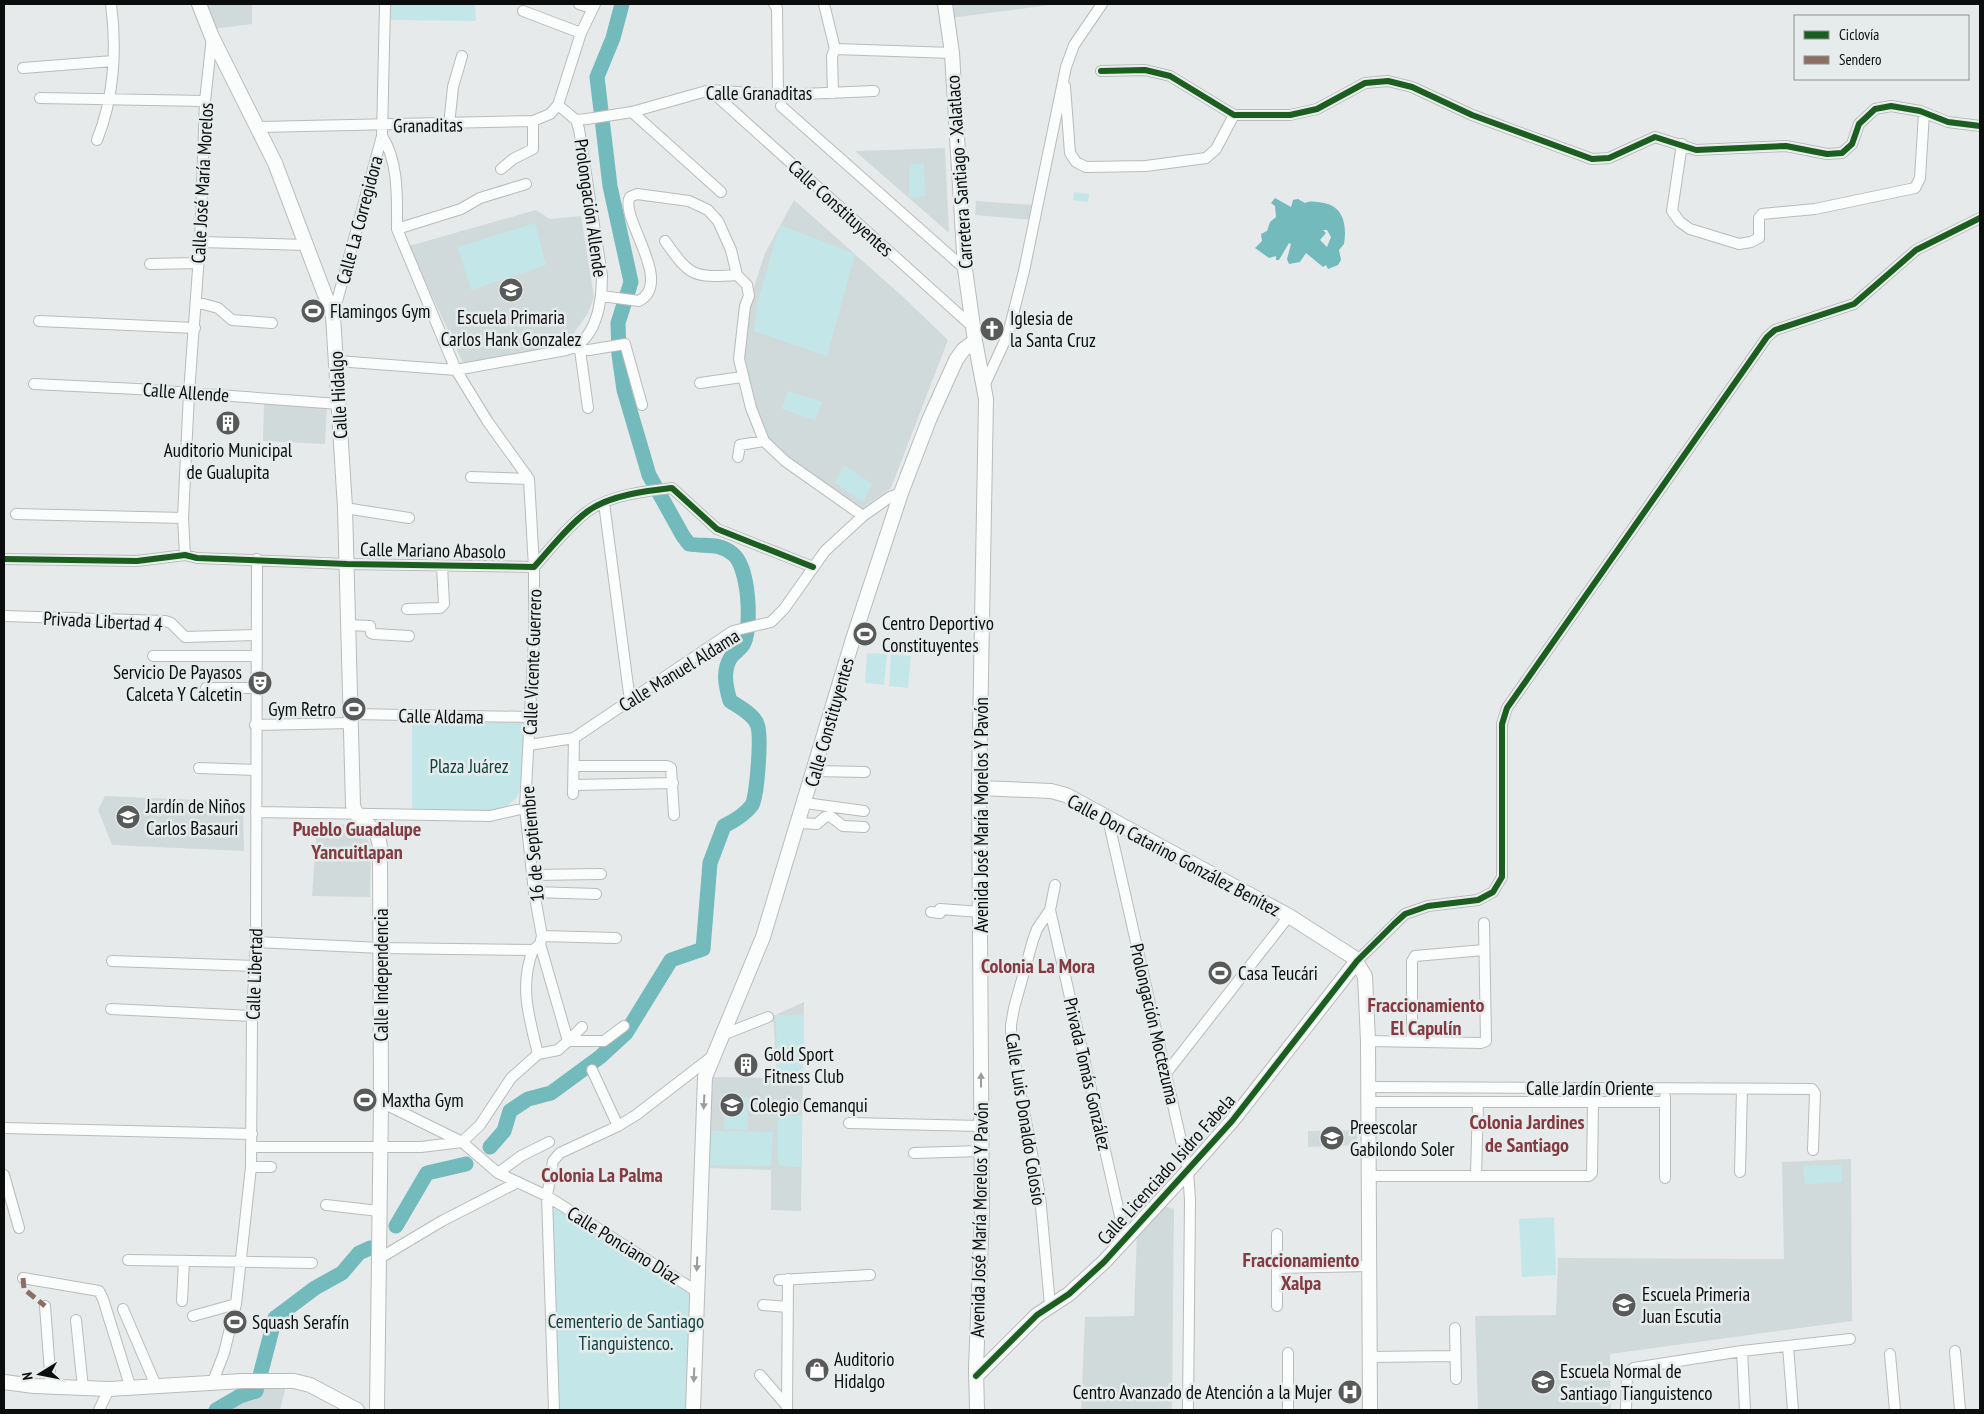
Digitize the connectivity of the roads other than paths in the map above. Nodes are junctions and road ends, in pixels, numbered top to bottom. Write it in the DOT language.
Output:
graph roads {
  1 [pos="111,4"];
  2 [pos="199,4"];
  3 [pos="384,4"];
  4 [pos="579,4"];
  5 [pos="774,4"];
  6 [pos="824,4"];
  7 [pos="945,4"];
  8 [pos="1102,4"];
  9 [pos="593,6"];
  10 [pos="523,11"];
  11 [pos="581,33"];
  12 [pos="212,37"];
  13 [pos="835,50"];
  14 [pos="952,53"];
  15 [pos="462,56"];
  16 [pos="113,61"];
  17 [pos="24,68"];
  18 [pos="1101,71"];
  19 [pos="1064,75"];
  20 [pos="710,90"];
  21 [pos="874,91"];
  22 [pos="833,93"];
  23 [pos="778,95"];
  24 [pos="40,98"];
  25 [pos="109,99"];
  26 [pos="205,101"];
  27 [pos="558,105"];
  28 [pos="781,106"];
  29 [pos="632,112"];
  30 [pos="1924,113"];
  31 [pos="1234,115"];
  32 [pos="576,120"];
  33 [pos="533,121"];
  34 [pos="450,124"];
  35 [pos="1980,126"];
  36 [pos="259,127"];
  37 [pos="383,131"];
  38 [pos="98,140"];
  39 [pos="1682,144"];
  40 [pos="500,169"];
  41 [pos="526,184"];
  42 [pos="722,192"];
  43 [pos="1980,218"];
  44 [pos="396,229"];
  45 [pos="665,241"];
  46 [pos="200,242"];
  47 [pos="307,245"];
  48 [pos="198,263"];
  49 [pos="150,264"];
  50 [pos="965,269"];
  51 [pos="737,274"];
  52 [pos="602,296"];
  53 [pos="196,302"];
  54 [pos="333,316"];
  55 [pos="39,321"];
  56 [pos="272,322"];
  57 [pos="973,327"];
  58 [pos="195,328"];
  59 [pos="975,341"];
  60 [pos="577,349"];
  61 [pos="337,361"];
  62 [pos="456,370"];
  63 [pos="742,377"];
  64 [pos="700,383"];
  65 [pos="34,384"];
  66 [pos="985,384"];
  67 [pos="189,393"];
  68 [pos="339,404"];
  69 [pos="642,404"];
  70 [pos="588,408"];
  71 [pos="764,441"];
  72 [pos="738,457"];
  73 [pos="471,477"];
  74 [pos="529,479"];
  75 [pos="901,493"];
  76 [pos="604,503"];
  77 [pos="345,508"];
  78 [pos="16,514"];
  79 [pos="863,516"];
  80 [pos="183,518"];
  81 [pos="409,518"];
  82 [pos="185,555"];
  83 [pos="257,559"];
  84 [pos="4,560"];
  85 [pos="347,564"];
  86 [pos="442,566"];
  87 [pos="534,567"];
  88 [pos="813,567"];
  89 [pos="407,609"];
  90 [pos="4,616"];
  91 [pos="348,625"];
  92 [pos="257,635"];
  93 [pos="409,636"];
  94 [pos="153,656"];
  95 [pos="257,656"];
  96 [pos="206,688"];
  97 [pos="256,688"];
  98 [pos="630,701"];
  99 [pos="532,717"];
  100 [pos="351,719"];
  101 [pos="255,725"];
  102 [pos="574,738"];
  103 [pos="529,745"];
  104 [pos="575,766"];
  105 [pos="199,768"];
  106 [pos="256,770"];
  107 [pos="814,770"];
  108 [pos="865,772"];
  109 [pos="674,783"];
  110 [pos="979,788"];
  111 [pos="805,803"];
  112 [pos="526,808"];
  113 [pos="864,811"];
  114 [pos="256,812"];
  115 [pos="356,813"];
  116 [pos="674,815"];
  117 [pos="1108,819"];
  118 [pos="799,823"];
  119 [pos="864,827"];
  120 [pos="601,874"];
  121 [pos="532,875"];
  122 [pos="1055,885"];
  123 [pos="534,892"];
  124 [pos="596,894"];
  125 [pos="1050,910"];
  126 [pos="931,912"];
  127 [pos="981,912"];
  128 [pos="1289,916"];
  129 [pos="1484,924"];
  130 [pos="616,938"];
  131 [pos="256,942"];
  132 [pos="539,943"];
  133 [pos="381,948"];
  134 [pos="1484,950"];
  135 [pos="112,961"];
  136 [pos="1357,961"];
  137 [pos="255,966"];
  138 [pos="111,1009"];
  139 [pos="252,1016"];
  140 [pos="768,1017"];
  141 [pos="624,1026"];
  142 [pos="582,1027"];
  143 [pos="725,1034"];
  144 [pos="568,1041"];
  145 [pos="1368,1041"];
  146 [pos="1412,1041"];
  147 [pos="538,1054"];
  148 [pos="714,1055"];
  149 [pos="592,1070"];
  150 [pos="1167,1072"];
  151 [pos="1368,1087"];
  152 [pos="1436,1087"];
  153 [pos="1665,1088"];
  154 [pos="1742,1088"];
  155 [pos="381,1102"];
  156 [pos="1369,1102"];
  157 [pos="1436,1102"];
  158 [pos="1478,1102"];
  159 [pos="1593,1102"];
  160 [pos="1665,1102"];
  161 [pos="849,1123"];
  162 [pos="618,1126"];
  163 [pos="982,1126"];
  164 [pos="4,1128"];
  165 [pos="252,1134"];
  166 [pos="462,1142"];
  167 [pos="549,1142"];
  168 [pos="380,1146"];
  169 [pos="251,1147"];
  170 [pos="1813,1150"];
  171 [pos="982,1151"];
  172 [pos="914,1153"];
  173 [pos="251,1167"];
  174 [pos="271,1167"];
  175 [pos="1188,1171"];
  176 [pos="1740,1172"];
  177 [pos="498,1173"];
  178 [pos="4,1175"];
  179 [pos="1369,1176"];
  180 [pos="1476,1176"];
  181 [pos="1665,1178"];
  182 [pos="518,1182"];
  183 [pos="547,1196"];
  184 [pos="326,1204"];
  185 [pos="379,1211"];
  186 [pos="19,1228"];
  187 [pos="1277,1234"];
  188 [pos="1125,1238"];
  189 [pos="380,1258"];
  190 [pos="128,1260"];
  191 [pos="184,1261"];
  192 [pos="242,1263"];
  193 [pos="312,1263"];
  194 [pos="1368,1266"];
  195 [pos="1278,1268"];
  196 [pos="870,1276"];
  197 [pos="23,1278"];
  198 [pos="696,1291"];
  199 [pos="182,1301"];
  200 [pos="236,1304"];
  201 [pos="763,1305"];
  202 [pos="1050,1305"];
  203 [pos="45,1306"];
  204 [pos="1277,1306"];
  205 [pos="788,1307"];
  206 [pos="123,1309"];
  207 [pos="193,1316"];
  208 [pos="76,1320"];
  209 [pos="1455,1328"];
  210 [pos="1850,1338"];
  211 [pos="1788,1346"];
  212 [pos="1742,1351"];
  213 [pos="1955,1351"];
  214 [pos="1288,1353"];
  215 [pos="1890,1354"];
  216 [pos="1455,1356"];
  217 [pos="1369,1357"];
  218 [pos="760,1374"];
  219 [pos="976,1376"];
  220 [pos="1456,1379"];
  221 [pos="4,1382"];
  222 [pos="212,1384"];
  223 [pos="50,1386"];
  224 [pos="83,1388"];
  225 [pos="157,1388"];
  226 [pos="131,1389"];
  227 [pos="109,1390"];
  228 [pos="787,1408"];
  229 [pos="99,1410"];
  230 [pos="357,1410"];
  231 [pos="377,1410"];
  232 [pos="554,1410"];
  233 [pos="693,1410"];
  234 [pos="977,1410"];
  235 [pos="1188,1410"];
  236 [pos="1288,1410"];
  237 [pos="1370,1410"];
  238 [pos="1626,1410"];
  239 [pos="1745,1410"];
  240 [pos="1792,1410"];
  241 [pos="1895,1410"];
  242 [pos="1960,1410"];
  1 -- 16 [label="street"];
  2 -- 12 [label="main road, Calle Hidalgo"];
  3 -- 37 [label="street, Calle La Corregidora"];
  4 -- 9 [label="street"];
  5 -- 23 [label="street"];
  6 -- 13 [label="street"];
  7 -- 14 [label="main road, Carretera Santiago - Xalatlaco"];
  8 -- 19 [label="street"];
  9 -- 11 [label="street"];
  10 -- 11 [label="street"];
  11 -- 27 [label="street"];
  12 -- 26 [label="street, Calle José María Morelos"];
  12 -- 36 [label="main road, Calle Hidalgo"];
  13 -- 14 [label="street"];
  13 -- 22 [label="street"];
  14 -- 50 [label="main road, Carretera Santiago - Xalatlaco"];
  15 -- 34 [label="street"];
  16 -- 17 [label="street"];
  16 -- 25 [label="street"];
  18 -- 31 [label="street"];
  19 -- 31 [label="street"];
  19 -- 66 [label="street"];
  20 -- 23 [label="street, Calle Granaditas"];
  20 -- 29 [label="street, Calle Granaditas"];
  20 -- 57 [label="street, Calle Constituyentes"];
  21 -- 22 [label="street, Calle Granaditas"];
  22 -- 23 [label="street, Calle Granaditas"];
  24 -- 25 [label="street"];
  25 -- 26 [label="street"];
  25 -- 38 [label="street"];
  26 -- 46 [label="street, Calle José María Morelos"];
  27 -- 32 [label="street"];
  27 -- 33 [label="street, Granaditas"];
  28 -- 50 [label="street"];
  29 -- 32 [label="street, Calle Granaditas"];
  29 -- 42 [label="street"];
  30 -- 35 [label="street"];
  30 -- 39 [label="street"];
  30 -- 39 [label="street"];
  31 -- 39 [label="street"];
  32 -- 52 [label="street, Prolongación Allende"];
  33 -- 34 [label="street, Granaditas"];
  33 -- 40 [label="street"];
  34 -- 37 [label="street, Granaditas"];
  36 -- 37 [label="street, Granaditas"];
  36 -- 47 [label="main road, Calle Hidalgo"];
  37 -- 44 [label="street"];
  37 -- 54 [label="street, Calle La Corregidora"];
  41 -- 44 [label="street"];
  43 -- 136 [label="street"];
  44 -- 62 [label="street"];
  45 -- 51 [label="street"];
  46 -- 47 [label="street"];
  46 -- 48 [label="street, Calle José María Morelos"];
  47 -- 54 [label="main road, Calle Hidalgo"];
  48 -- 49 [label="street"];
  48 -- 53 [label="street, Calle José María Morelos"];
  50 -- 57 [label="main road, Carretera Santiago - Xalatlaco"];
  51 -- 52 [label="street"];
  51 -- 63 [label="street"];
  52 -- 60 [label="street, Prolongación Allende"];
  53 -- 56 [label="street"];
  53 -- 58 [label="street, Calle José María Morelos"];
  54 -- 61 [label="main road, Calle Hidalgo"];
  55 -- 58 [label="street"];
  57 -- 59 [label="main road, Carretera Santiago - Xalatlaco"];
  58 -- 67 [label="street, Calle José María Morelos"];
  59 -- 66 [label="main road, Avenida José María Morelos Y Pavón"];
  59 -- 75 [label="main road, Calle Constituyentes"];
  60 -- 62 [label="street"];
  60 -- 69 [label="street"];
  60 -- 70 [label="street"];
  61 -- 62 [label="street"];
  61 -- 68 [label="main road, Calle Hidalgo"];
  62 -- 74 [label="street"];
  63 -- 64 [label="street"];
  63 -- 71 [label="street"];
  65 -- 67 [label="street, Calle Allende"];
  66 -- 110 [label="main road, Avenida José María Morelos Y Pavón"];
  67 -- 68 [label="street, Calle Allende"];
  67 -- 80 [label="street, Calle José María Morelos"];
  68 -- 77 [label="main road, Calle Hidalgo"];
  71 -- 72 [label="street"];
  71 -- 79 [label="street"];
  73 -- 74 [label="street"];
  74 -- 87 [label="street, Calle Vicente Guerrero"];
  75 -- 79 [label="street, Calle Manuel Aldama"];
  75 -- 107 [label="main road, Calle Constituyentes"];
  76 -- 87 [label="street"];
  76 -- 88 [label="street"];
  76 -- 98 [label="street"];
  77 -- 81 [label="street"];
  77 -- 85 [label="main road, Calle Hidalgo"];
  78 -- 80 [label="street"];
  79 -- 88 [label="street, Calle Manuel Aldama"];
  80 -- 82 [label="street, Calle José María Morelos"];
  82 -- 83 [label="street, Calle Mariano Abasolo"];
  82 -- 84 [label="street, Calle Mariano Abasolo"];
  83 -- 85 [label="street, Calle Mariano Abasolo"];
  83 -- 92 [label="street, Calle Libertad"];
  85 -- 86 [label="street, Calle Mariano Abasolo"];
  85 -- 91 [label="main road, Calle Hidalgo"];
  86 -- 87 [label="street, Calle Mariano Abasolo"];
  86 -- 89 [label="street"];
  87 -- 99 [label="street, Calle Vicente Guerrero"];
  88 -- 98 [label="street, Calle Manuel Aldama"];
  90 -- 92 [label="street, Privada Libertad 4"];
  91 -- 93 [label="street"];
  91 -- 100 [label="main road, Calle Hidalgo"];
  92 -- 95 [label="street, Calle Libertad"];
  94 -- 95 [label="street"];
  95 -- 97 [label="street, Calle Libertad"];
  96 -- 97 [label="street"];
  97 -- 101 [label="street, Calle Libertad"];
  98 -- 102 [label="street, Calle Manuel Aldama"];
  99 -- 100 [label="street, Calle Aldama"];
  99 -- 103 [label="street, Calle Vicente Guerrero"];
  100 -- 101 [label="street"];
  100 -- 115 [label="main road, Calle Hidalgo"];
  101 -- 106 [label="street, Calle Libertad"];
  102 -- 103 [label="street, Calle Manuel Aldama"];
  102 -- 104 [label="street"];
  103 -- 112 [label="street, 16 de Septiembre"];
  104 -- 109 [label="street"];
  104 -- 109 [label="street"];
  105 -- 106 [label="street"];
  106 -- 114 [label="street, Calle Libertad"];
  107 -- 108 [label="street"];
  107 -- 111 [label="main road, Calle Constituyentes"];
  109 -- 116 [label="street"];
  110 -- 117 [label="main road, Calle Don Catarino González Benítez"];
  110 -- 127 [label="main road, Avenida José María Morelos Y Pavón"];
  111 -- 113 [label="street"];
  111 -- 118 [label="main road, Calle Constituyentes"];
  112 -- 115 [label="street"];
  112 -- 121 [label="street, 16 de Septiembre"];
  114 -- 115 [label="street"];
  114 -- 131 [label="street, Calle Libertad"];
  115 -- 133 [label="main road, Calle Independencia"];
  117 -- 128 [label="main road, Calle Don Catarino González Benítez"];
  117 -- 150 [label="street, Prolongación Moctezuma"];
  118 -- 119 [label="street"];
  118 -- 143 [label="main road, Calle Constituyentes"];
  120 -- 121 [label="street"];
  121 -- 123 [label="street, 16 de Septiembre"];
  122 -- 125 [label="street"];
  123 -- 124 [label="street"];
  123 -- 132 [label="street, 16 de Septiembre"];
  125 -- 188 [label="street, Privada Tomás González"];
  125 -- 202 [label="street, Calle Luis Donaldo Colosio"];
  126 -- 127 [label="street"];
  163 -- 127 [label="main road, Avenida José María Morelos Y Pavón, one-way"];
  128 -- 136 [label="main road, Calle Don Catarino González Benítez"];
  128 -- 150 [label="street"];
  129 -- 134 [label="street"];
  130 -- 132 [label="street"];
  131 -- 133 [label="street"];
  131 -- 137 [label="street, Calle Libertad"];
  132 -- 133 [label="street"];
  132 -- 144 [label="street, 16 de Septiembre"];
  132 -- 147 [label="street"];
  133 -- 155 [label="main road, Calle Independencia"];
  134 -- 146 [label="street"];
  134 -- 146 [label="street"];
  135 -- 137 [label="street"];
  136 -- 145 [label="main road"];
  136 -- 175 [label="main road, Calle Licenciado Isidro Fabela"];
  137 -- 139 [label="street, Calle Libertad"];
  138 -- 139 [label="street"];
  139 -- 165 [label="street, Calle Libertad"];
  140 -- 143 [label="street"];
  141 -- 144 [label="street"];
  142 -- 144 [label="street"];
  143 -- 148 [label="main road, Calle Constituyentes"];
  144 -- 147 [label="street"];
  145 -- 146 [label="street"];
  145 -- 151 [label="main road"];
  147 -- 166 [label="street"];
  148 -- 162 [label="street"];
  148 -- 198 [label="main road, Calle Constituyentes, one-way"];
  149 -- 162 [label="street"];
  150 -- 175 [label="street, Prolongación Moctezuma"];
  151 -- 152 [label="street, Calle Jardín Oriente"];
  151 -- 156 [label="main road"];
  152 -- 153 [label="street, Calle Jardín Oriente"];
  152 -- 157 [label="street"];
  153 -- 154 [label="street, Calle Jardín Oriente"];
  153 -- 160 [label="street"];
  154 -- 170 [label="street, Calle Jardín Oriente"];
  154 -- 176 [label="street"];
  155 -- 166 [label="street, Calle Ponciano Díaz"];
  155 -- 168 [label="main road, Calle Independencia"];
  156 -- 157 [label="street"];
  156 -- 179 [label="main road"];
  157 -- 158 [label="street"];
  158 -- 159 [label="street"];
  158 -- 180 [label="street"];
  159 -- 160 [label="street"];
  159 -- 180 [label="street"];
  160 -- 181 [label="street"];
  161 -- 163 [label="street"];
  162 -- 183 [label="street"];
  163 -- 171 [label="main road, Avenida José María Morelos Y Pavón"];
  164 -- 165 [label="street"];
  165 -- 169 [label="street, Calle Libertad"];
  166 -- 168 [label="street"];
  166 -- 177 [label="street, Calle Ponciano Díaz"];
  167 -- 177 [label="street"];
  168 -- 169 [label="street"];
  168 -- 185 [label="main road, Calle Independencia"];
  169 -- 173 [label="street, Calle Libertad"];
  171 -- 172 [label="street"];
  171 -- 219 [label="main road, Avenida José María Morelos Y Pavón"];
  173 -- 174 [label="street"];
  173 -- 192 [label="street, Calle Libertad"];
  175 -- 188 [label="main road, Calle Licenciado Isidro Fabela"];
  175 -- 235 [label="street, Prolongación Moctezuma"];
  177 -- 182 [label="street, Calle Ponciano Díaz"];
  178 -- 186 [label="street"];
  179 -- 180 [label="street"];
  179 -- 194 [label="main road"];
  182 -- 183 [label="street, Calle Ponciano Díaz"];
  182 -- 189 [label="street"];
  183 -- 198 [label="street, Calle Ponciano Díaz"];
  183 -- 232 [label="street"];
  184 -- 185 [label="street"];
  185 -- 189 [label="main road, Calle Independencia"];
  187 -- 195 [label="street"];
  188 -- 202 [label="main road, Calle Licenciado Isidro Fabela"];
  189 -- 231 [label="main road, Calle Independencia"];
  190 -- 191 [label="street"];
  191 -- 192 [label="street"];
  191 -- 199 [label="street"];
  192 -- 193 [label="street"];
  192 -- 200 [label="street, Calle Libertad"];
  194 -- 195 [label="street"];
  194 -- 217 [label="main road"];
  195 -- 204 [label="street"];
  196 -- 205 [label="street"];
  197 -- 226 [label="street"];
  198 -- 233 [label="main road, Calle Constituyentes, one-way"];
  200 -- 207 [label="street"];
  200 -- 222 [label="street, Calle Libertad"];
  201 -- 205 [label="street"];
  202 -- 219 [label="main road, Calle Licenciado Isidro Fabela"];
  203 -- 223 [label="street"];
  205 -- 228 [label="street"];
  206 -- 225 [label="street"];
  208 -- 224 [label="street"];
  209 -- 216 [label="street"];
  210 -- 211 [label="street"];
  211 -- 212 [label="street"];
  211 -- 240 [label="street"];
  212 -- 238 [label="street"];
  212 -- 239 [label="street"];
  213 -- 242 [label="street"];
  214 -- 236 [label="street"];
  215 -- 241 [label="street"];
  216 -- 217 [label="street"];
  216 -- 220 [label="street"];
  217 -- 237 [label="main road"];
  218 -- 228 [label="street"];
  219 -- 234 [label="main road, Avenida José María Morelos Y Pavón"];
  221 -- 223 [label="main road"];
  222 -- 225 [label="main road"];
  222 -- 230 [label="main road"];
  223 -- 224 [label="main road"];
  224 -- 227 [label="main road"];
  225 -- 226 [label="main road"];
  226 -- 227 [label="main road"];
  227 -- 229 [label="street"];
}
